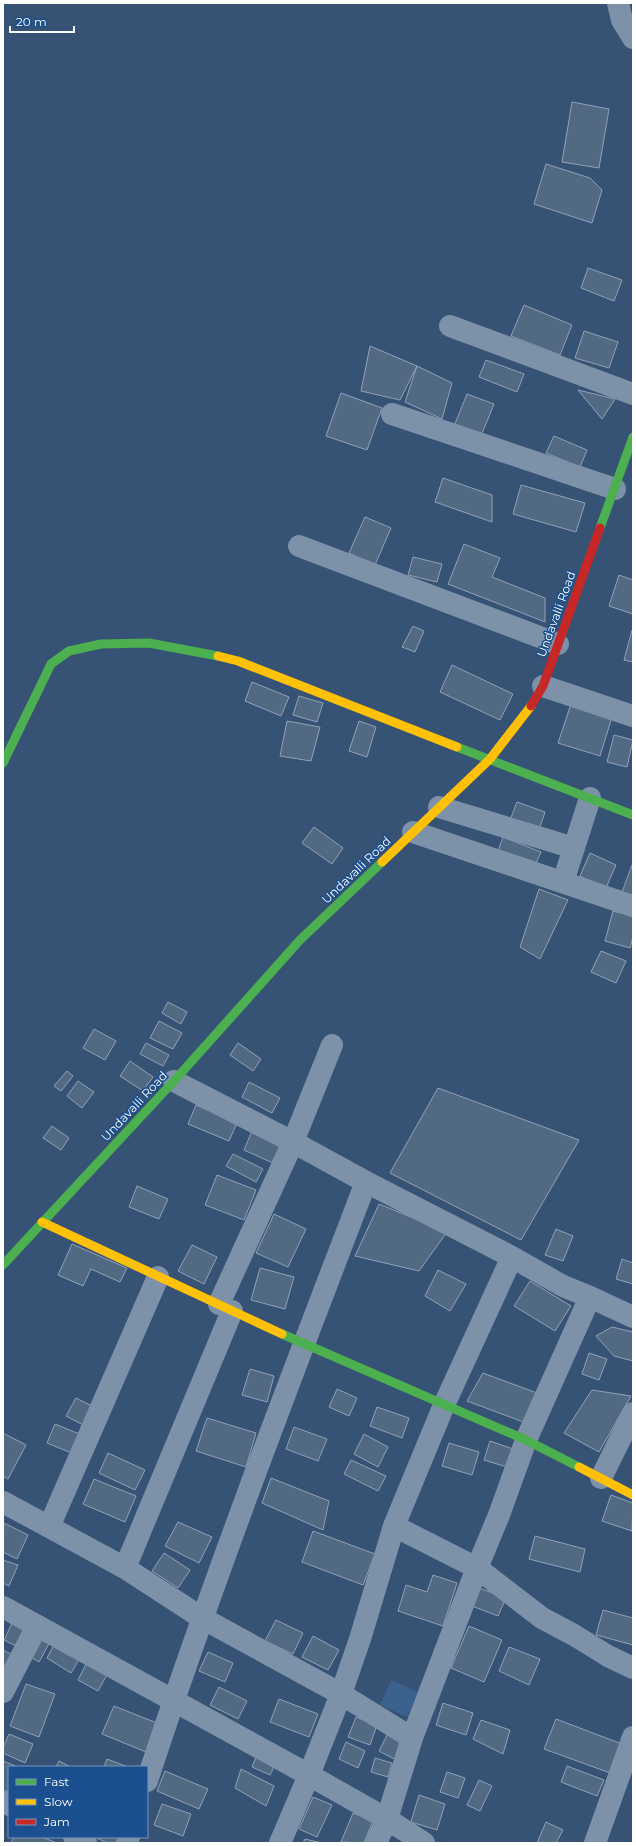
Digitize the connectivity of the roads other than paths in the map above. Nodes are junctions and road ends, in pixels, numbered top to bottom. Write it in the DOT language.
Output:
graph roads {
  1 [pos="618,3"];
  2 [pos="633,38"];
  3 [pos="450,326"];
  4 [pos="633,394"];
  5 [pos="392,414"];
  6 [pos="633,437"];
  7 [pos="615,489"];
  8 [pos="299,546"];
  9 [pos="558,644"];
  10 [pos="543,686"];
  11 [pos="633,716"];
  12 [pos="490,759"];
  13 [pos="3,763"];
  14 [pos="590,798"];
  15 [pos="439,807"];
  16 [pos="633,815"];
  17 [pos="413,832"];
  18 [pos="574,848"];
  19 [pos="563,882"];
  20 [pos="633,906"];
  21 [pos="332,1045"];
  22 [pos="174,1081"];
  23 [pos="293,1142"];
  24 [pos="366,1182"];
  25 [pos="42,1222"];
  26 [pos="512,1258"];
  27 [pos="3,1265"];
  28 [pos="158,1277"];
  29 [pos="590,1297"];
  30 [pos="226,1308"];
  31 [pos="633,1317"];
  32 [pos="304,1344"];
  33 [pos="444,1405"];
  34 [pos="633,1413"];
  35 [pos="526,1440"];
  36 [pos="601,1478"];
  37 [pos="633,1495"];
  38 [pos="3,1502"];
  39 [pos="394,1526"];
  40 [pos="49,1527"];
  41 [pos="125,1568"];
  42 [pos="477,1568"];
  43 [pos="3,1608"];
  44 [pos="202,1618"];
  45 [pos="37,1626"];
  46 [pos="633,1668"];
  47 [pos="3,1692"];
  48 [pos="341,1694"];
  49 [pos="173,1700"];
  50 [pos="633,1737"];
  51 [pos="412,1738"];
  52 [pos="309,1775"];
  53 [pos="148,1778"];
  54 [pos="387,1819"];
  55 [pos="76,1838"];
  56 [pos="86,1843"];
  57 [pos="280,1843"];
  58 [pos="376,1843"];
  59 [pos="424,1843"];
  60 [pos="595,1843"];
  1 -- 2 [label="street"];
  3 -- 4 [label="street"];
  5 -- 7 [label="street"];
  6 -- 7 [label="street, Undavalli Road"];
  7 -- 9 [label="street, Undavalli Road"];
  8 -- 9 [label="street"];
  9 -- 10 [label="street, Undavalli Road"];
  10 -- 11 [label="street"];
  10 -- 12 [label="street, Undavalli Road"];
  12 -- 13 [label="street"];
  12 -- 14 [label="street"];
  12 -- 15 [label="street, Undavalli Road"];
  14 -- 16 [label="street"];
  14 -- 18 [label="street"];
  15 -- 17 [label="street, Undavalli Road"];
  15 -- 18 [label="street"];
  17 -- 19 [label="street"];
  17 -- 22 [label="street, Undavalli Road"];
  18 -- 19 [label="street"];
  19 -- 20 [label="street"];
  21 -- 23 [label="street"];
  22 -- 23 [label="street"];
  22 -- 25 [label="street, Undavalli Road"];
  23 -- 24 [label="street"];
  23 -- 30 [label="street"];
  24 -- 26 [label="street"];
  24 -- 32 [label="street"];
  25 -- 27 [label="street, Undavalli Road"];
  25 -- 28 [label="street"];
  26 -- 29 [label="street"];
  26 -- 33 [label="street"];
  28 -- 30 [label="street"];
  28 -- 40 [label="street"];
  29 -- 31 [label="street"];
  29 -- 35 [label="street"];
  30 -- 32 [label="street"];
  30 -- 41 [label="street"];
  32 -- 33 [label="street"];
  32 -- 44 [label="street"];
  33 -- 35 [label="street"];
  33 -- 39 [label="street"];
  34 -- 36 [label="street"];
  35 -- 36 [label="street"];
  35 -- 42 [label="street"];
  36 -- 37 [label="street"];
  38 -- 40 [label="street"];
  39 -- 42 [label="street"];
  39 -- 48 [label="street"];
  40 -- 41 [label="street"];
  41 -- 44 [label="street"];
  42 -- 46 [label="street"];
  42 -- 51 [label="street"];
  43 -- 45 [label="street"];
  44 -- 48 [label="street"];
  44 -- 49 [label="street"];
  45 -- 47 [label="street"];
  45 -- 49 [label="street"];
  48 -- 51 [label="street"];
  48 -- 52 [label="street"];
  49 -- 52 [label="street"];
  49 -- 53 [label="street"];
  50 -- 60 [label="street"];
  51 -- 54 [label="street"];
  52 -- 54 [label="street"];
  52 -- 57 [label="street"];
  54 -- 58 [label="street"];
  54 -- 59 [label="street"];
  55 -- 56 [label="street"];
}
